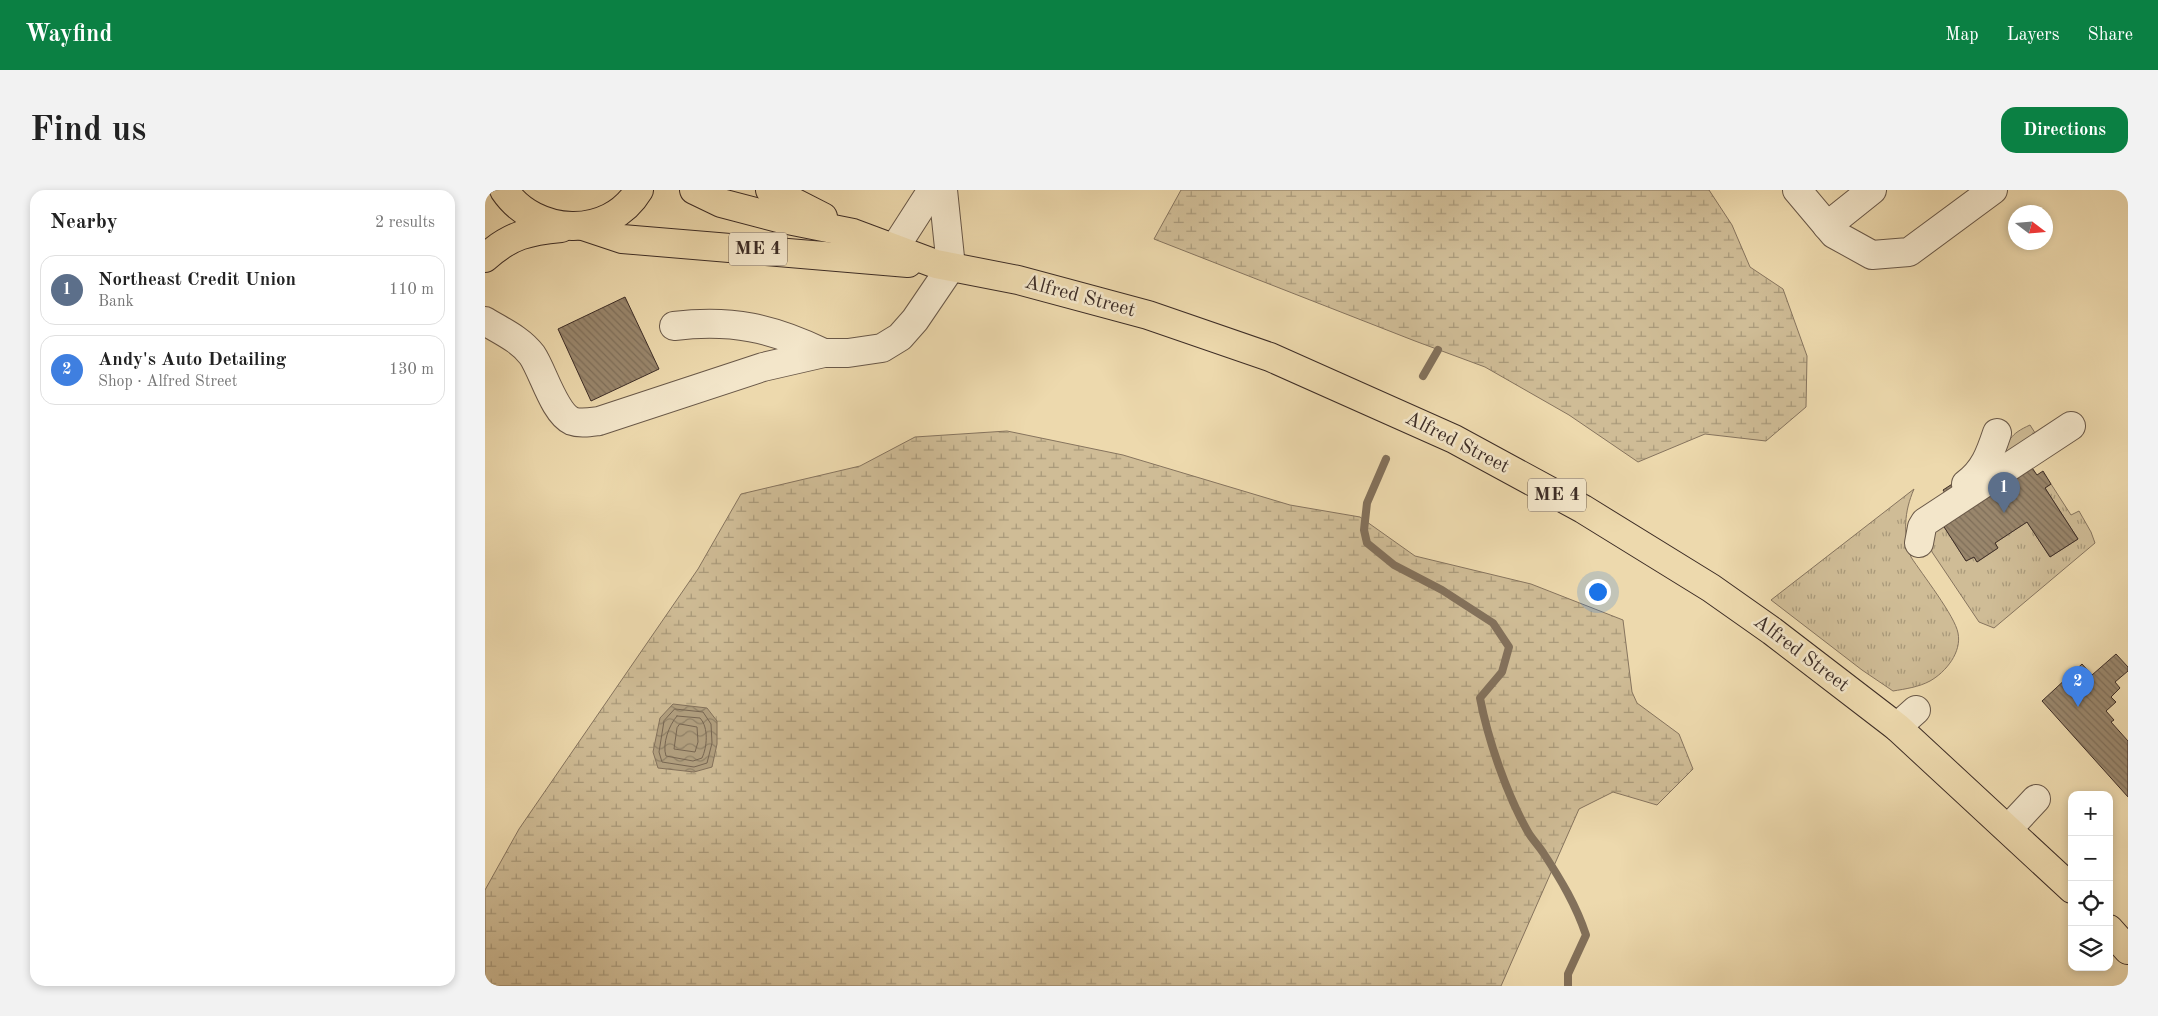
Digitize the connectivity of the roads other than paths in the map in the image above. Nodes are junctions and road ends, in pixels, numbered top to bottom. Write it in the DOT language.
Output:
graph roads {
  1 [pos="504,190"];
  2 [pos="639,190"];
  3 [pos="694,190"];
  4 [pos="770,190"];
  5 [pos="932,190"];
  6 [pos="943,190"];
  7 [pos="1797,190"];
  8 [pos="1872,190"];
  9 [pos="1993,190"];
  10 [pos="583,226"];
  11 [pos="1827,226"];
  12 [pos="853,233"];
  13 [pos="894,249"];
  14 [pos="485,258"];
  15 [pos="943,265"];
  16 [pos="485,321"];
  17 [pos="675,326"];
  18 [pos="824,353"];
  19 [pos="2071,426"];
  20 [pos="1997,433"];
  21 [pos="2005,469"];
  22 [pos="1974,478"];
  23 [pos="2036,799"];
  24 [pos="2008,828"];
  25 [pos="2068,885"];
  26 [pos="2113,933"];
  27 [pos="2128,950"];
  1 -- 10 [label="main road, ME 4"];
  2 -- 10 [label="main road"];
  3 -- 12 [label="main road, Alfred Street / ME 4"];
  4 -- 12 [label="main road"];
  5 -- 13 [label="lane"];
  6 -- 15 [label="lane"];
  7 -- 11 [label="lane"];
  8 -- 11 [label="lane"];
  9 -- 11 [label="lane"];
  10 -- 14 [label="main road"];
  10 -- 15 [label="main road, Alfred Street / ME 4"];
  12 -- 13 [label="main road, Alfred Street / ME 4"];
  13 -- 15 [label="main road, Alfred Street / ME 4"];
  15 -- 18 [label="lane"];
  15 -- 24 [label="main road, Alfred Street / ME 4"];
  16 -- 18 [label="lane"];
  17 -- 18 [label="lane"];
  19 -- 21 [label="lane"];
  20 -- 22 [label="lane"];
  21 -- 22 [label="lane"];
  21 -- 22 [label="lane"];
  23 -- 24 [label="lane"];
  24 -- 25 [label="main road, Alfred Street / ME 4"];
  26 -- 27 [label="main road"];
}
